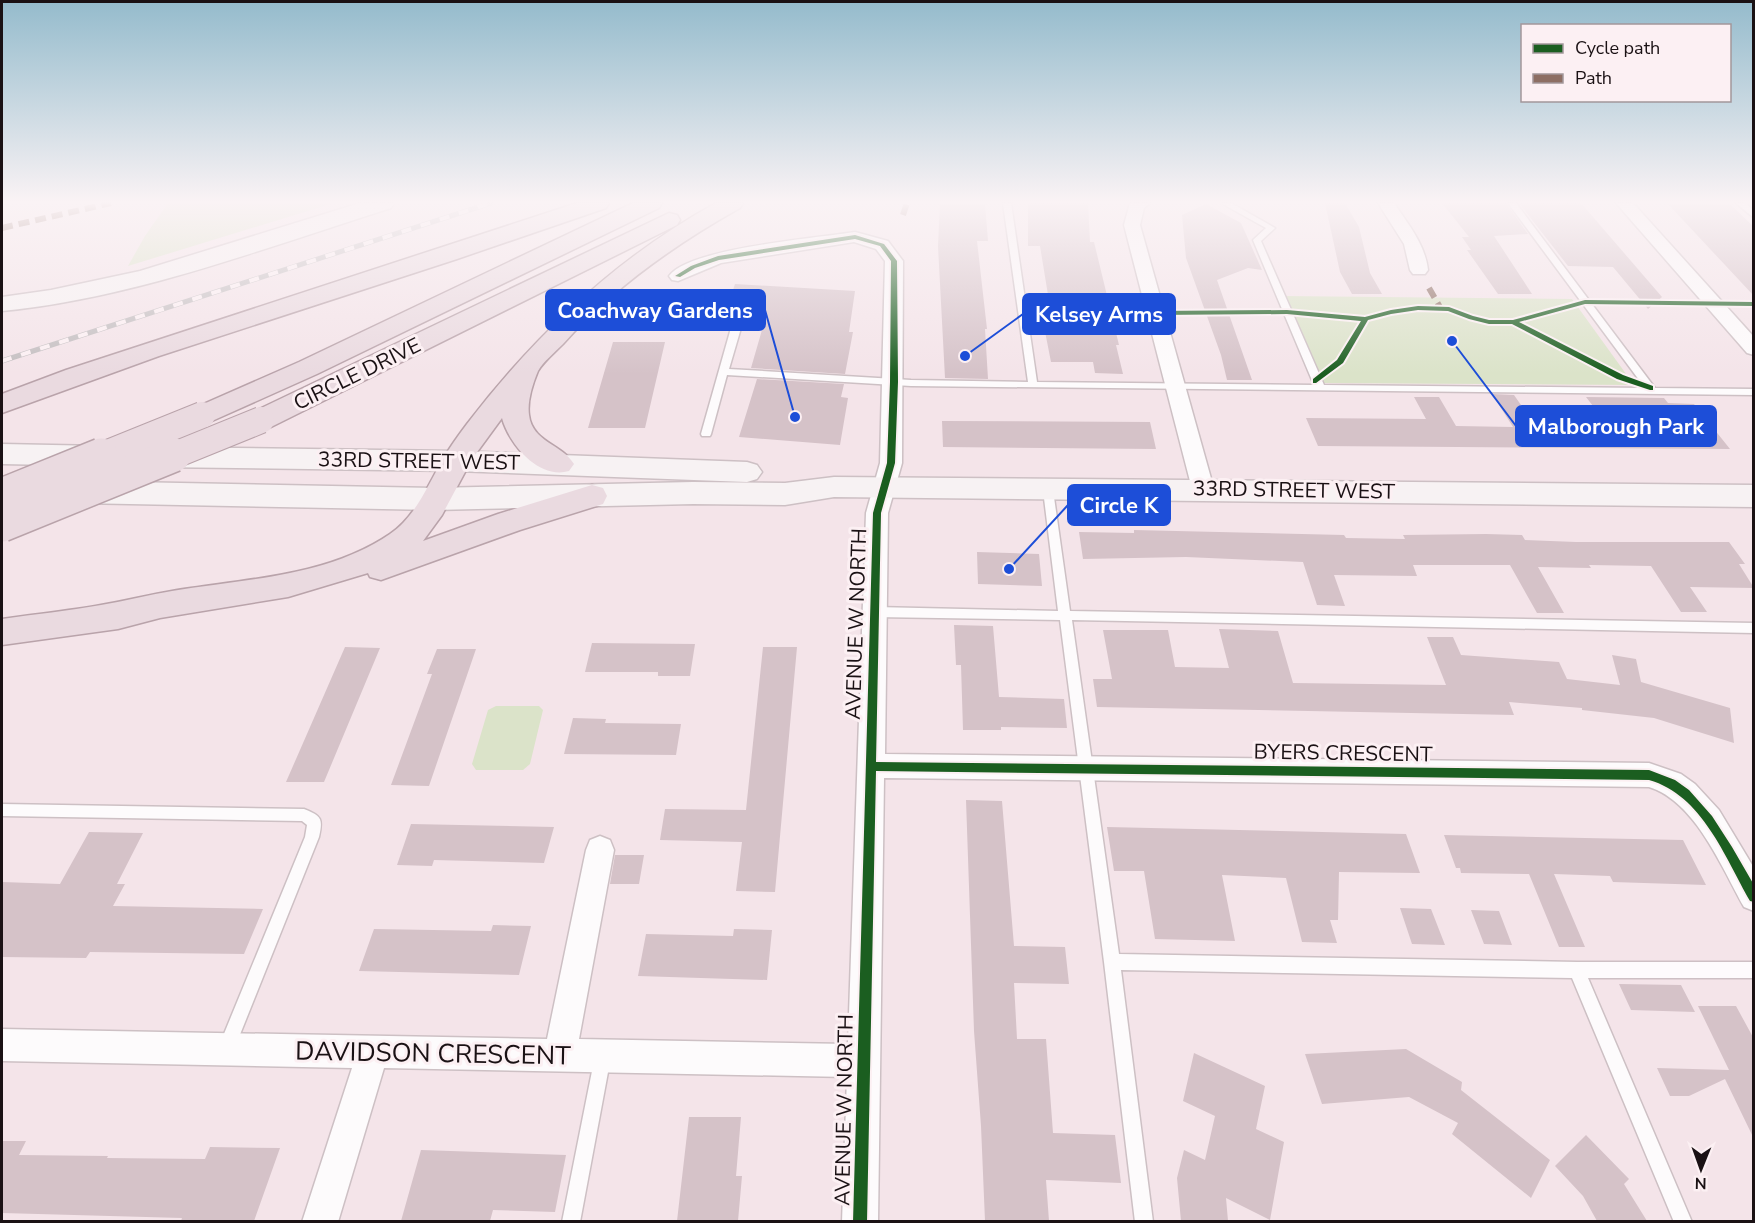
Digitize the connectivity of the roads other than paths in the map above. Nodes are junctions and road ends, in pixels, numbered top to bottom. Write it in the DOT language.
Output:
graph roads {
  1 [pos="199,260"];
  2 [pos="430,260"];
  3 [pos="532,260"];
  4 [pos="587,260"];
  5 [pos="641,260"];
  6 [pos="712,260"];
  7 [pos="892,260"];
  8 [pos="1014,260"];
  9 [pos="1141,260"];
  10 [pos="1266,260"];
  11 [pos="1418,260"];
  12 [pos="1555,260"];
  13 [pos="1675,260"];
  14 [pos="1419,270"];
  15 [pos="678,276"];
  16 [pos="2,304"];
  17 [pos="736,327"];
  18 [pos="1754,349"];
  19 [pos="536,358"];
  20 [pos="723,372"];
  21 [pos="894,382"];
  22 [pos="51,384"];
  23 [pos="1033,385"];
  24 [pos="1175,387"];
  25 [pos="1320,388"];
  26 [pos="1653,392"];
  27 [pos="1754,392"];
  28 [pos="2,398"];
  29 [pos="2,404"];
  30 [pos="706,434"];
  31 [pos="2,454"];
  32 [pos="456,461"];
  33 [pos="559,464"];
  34 [pos="834,487"];
  35 [pos="885,487"];
  36 [pos="1203,489"];
  37 [pos="1048,490"];
  38 [pos="2,491"];
  39 [pos="2,495"];
  40 [pos="592,496"];
  41 [pos="1754,496"];
  42 [pos="434,499"];
  43 [pos="2,525"];
  44 [pos="875,612"];
  45 [pos="1065,615"];
  46 [pos="98,619"];
  47 [pos="1754,628"];
  48 [pos="2,632"];
  49 [pos="870,766"];
  50 [pos="1085,768"];
  51 [pos="2,810"];
  52 [pos="600,850"];
  53 [pos="1754,897"];
  54 [pos="1112,962"];
  55 [pos="1577,970"];
  56 [pos="1754,970"];
  57 [pos="2,1045"];
  58 [pos="226,1049"];
  59 [pos="373,1052"];
  60 [pos="560,1055"];
  61 [pos="603,1055"];
  62 [pos="864,1060"];
  63 [pos="320,1221"];
  64 [pos="572,1221"];
  65 [pos="860,1221"];
  66 [pos="1144,1221"];
  67 [pos="1683,1221"];
  1 -- 16 [label="main road"];
  2 -- 22 [label="highway"];
  3 -- 39 [label="highway, CIRCLE DRIVE, bridge"];
  4 -- 43 [label="highway, CIRCLE DRIVE, bridge"];
  5 -- 19 [label="highway"];
  6 -- 15 [label="street, AVENUE W NORTH"];
  7 -- 21 [label="street, AVENUE W NORTH"];
  8 -- 23 [label="lane"];
  9 -- 24 [label="street"];
  10 -- 25 [label="lane"];
  11 -- 14 [label="street"];
  12 -- 26 [label="lane"];
  13 -- 18 [label="street"];
  17 -- 20 [label="lane"];
  19 -- 32 [label="highway"];
  19 -- 33 [label="highway"];
  20 -- 21 [label="lane"];
  20 -- 30 [label="lane"];
  21 -- 23 [label="lane"];
  21 -- 35 [label="street, AVENUE W NORTH"];
  22 -- 28 [label="highway"];
  22 -- 29 [label="highway"];
  23 -- 24 [label="lane"];
  24 -- 25 [label="lane"];
  24 -- 36 [label="street"];
  25 -- 26 [label="lane"];
  26 -- 27 [label="lane"];
  31 -- 32 [label="main road, 33RD STREET WEST"];
  32 -- 33 [label="main road, 33RD STREET WEST"];
  32 -- 42 [label="highway"];
  33 -- 34 [label="main road, 33RD STREET WEST"];
  34 -- 35 [label="main road, 33RD STREET WEST"];
  34 -- 40 [label="main road, 33RD STREET WEST"];
  35 -- 37 [label="main road, 33RD STREET WEST"];
  35 -- 44 [label="street, AVENUE W NORTH"];
  36 -- 37 [label="main road, 33RD STREET WEST"];
  36 -- 41 [label="main road, 33RD STREET WEST"];
  37 -- 45 [label="lane"];
  38 -- 42 [label="main road, 33RD STREET WEST"];
  40 -- 42 [label="main road, 33RD STREET WEST"];
  40 -- 46 [label="highway"];
  42 -- 46 [label="highway"];
  44 -- 45 [label="lane"];
  44 -- 49 [label="street, AVENUE W NORTH"];
  45 -- 47 [label="lane"];
  45 -- 50 [label="lane"];
  46 -- 48 [label="highway"];
  49 -- 50 [label="street, BYERS CRESCENT"];
  49 -- 62 [label="street, AVENUE W NORTH"];
  50 -- 53 [label="street, BYERS CRESCENT"];
  50 -- 54 [label="lane"];
  51 -- 58 [label="lane"];
  52 -- 60 [label="street"];
  54 -- 55 [label="lane"];
  54 -- 66 [label="lane"];
  55 -- 56 [label="lane"];
  55 -- 67 [label="lane"];
  57 -- 58 [label="street, DAVIDSON CRESCENT"];
  58 -- 59 [label="street, DAVIDSON CRESCENT"];
  59 -- 60 [label="street, DAVIDSON CRESCENT"];
  59 -- 63 [label="street"];
  60 -- 61 [label="street, DAVIDSON CRESCENT"];
  61 -- 62 [label="street, DAVIDSON CRESCENT"];
  61 -- 64 [label="lane"];
  62 -- 65 [label="street, AVENUE W NORTH"];
}
